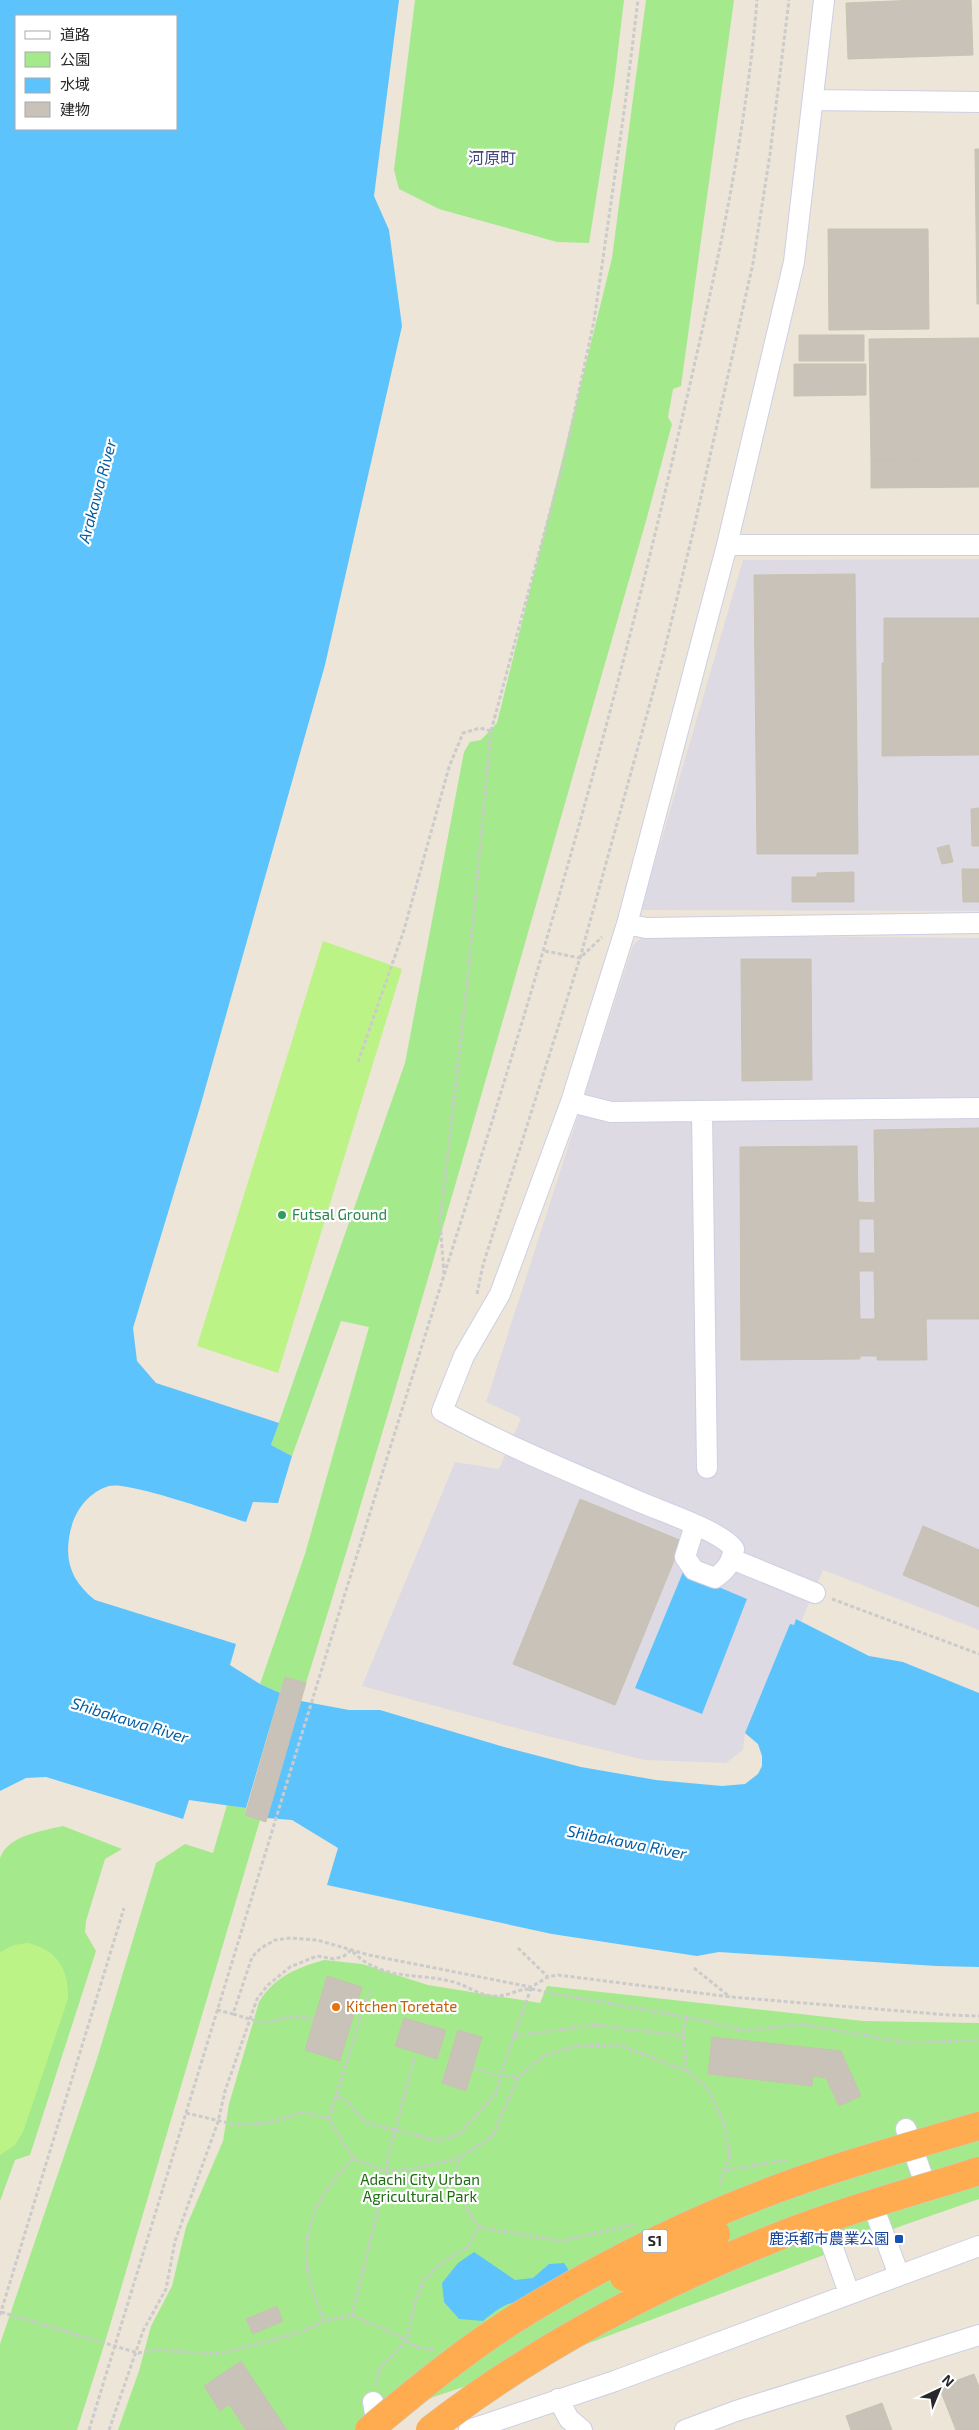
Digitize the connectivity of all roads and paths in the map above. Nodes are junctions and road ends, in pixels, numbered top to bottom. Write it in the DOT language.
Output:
graph roads {
  1 [pos="638,0"];
  2 [pos="757,0"];
  3 [pos="789,0"];
  4 [pos="824,0"];
  5 [pos="813,100"];
  6 [pos="979,102"];
  7 [pos="727,545"];
  8 [pos="979,545"];
  9 [pos="491,731"];
  10 [pos="979,923"];
  11 [pos="627,924"];
  12 [pos="608,932"];
  13 [pos="544,951"];
  14 [pos="580,958"];
  15 [pos="358,1062"];
  16 [pos="571,1102"];
  17 [pos="979,1108"];
  18 [pos="702,1111"];
  19 [pos="444,1277"];
  20 [pos="475,1301"];
  21 [pos="707,1468"];
  22 [pos="695,1525"];
  23 [pos="732,1559"];
  24 [pos="815,1593"];
  25 [pos="979,1654"];
  26 [pos="124,1908"];
  27 [pos="518,1948"];
  28 [pos="351,1950"];
  29 [pos="694,1968"];
  30 [pos="548,1977"];
  31 [pos="531,1987"];
  32 [pos="369,1991"];
  33 [pos="731,1997"];
  34 [pos="217,2010"];
  35 [pos="232,2014"];
  36 [pos="979,2016"];
  37 [pos="686,2017"];
  38 [pos="250,2020"];
  39 [pos="314,2020"];
  40 [pos="514,2036"];
  41 [pos="683,2036"];
  42 [pos="979,2040"];
  43 [pos="415,2056"];
  44 [pos="474,2068"];
  45 [pos="687,2071"];
  46 [pos="500,2076"];
  47 [pos="518,2077"];
  48 [pos="337,2096"];
  49 [pos="186,2113"];
  50 [pos="329,2119"];
  51 [pos="218,2122"];
  52 [pos="979,2126"];
  53 [pos="906,2128"];
  54 [pos="395,2130"];
  55 [pos="979,2144"];
  56 [pos="353,2158"];
  57 [pos="459,2158"];
  58 [pos="979,2171"];
  59 [pos="387,2172"];
  60 [pos="718,2192"];
  61 [pos="873,2206"];
  62 [pos="644,2222"];
  63 [pos="478,2227"];
  64 [pos="978,2250"];
  65 [pos="899,2275"];
  66 [pos="849,2293"];
  67 [pos="0,2313"];
  68 [pos="352,2314"];
  69 [pos="324,2321"];
  70 [pos="979,2335"];
  71 [pos="406,2340"];
  72 [pos="115,2346"];
  73 [pos="439,2351"];
  74 [pos="138,2352"];
  75 [pos="558,2399"];
  76 [pos="373,2402"];
  77 [pos="89,2430"];
  78 [pos="109,2430"];
  79 [pos="369,2430"];
  80 [pos="378,2430"];
  81 [pos="394,2430"];
  82 [pos="430,2430"];
  83 [pos="469,2430"];
  84 [pos="582,2430"];
  85 [pos="684,2430"];
  1 -- 9 [label="path"];
  2 -- 13 [label="path"];
  3 -- 14 [label="path"];
  4 -- 5 [label="street"];
  5 -- 6 [label="street"];
  5 -- 7 [label="street"];
  7 -- 8 [label="street"];
  7 -- 11 [label="street"];
  9 -- 15 [label="path"];
  9 -- 19 [label="path"];
  10 -- 11 [label="street"];
  11 -- 16 [label="street"];
  12 -- 14 [label="path"];
  13 -- 14 [label="path"];
  13 -- 19 [label="path"];
  14 -- 20 [label="path"];
  16 -- 18 [label="street"];
  16 -- 22 [label="street"];
  17 -- 18 [label="street"];
  18 -- 21 [label="street"];
  19 -- 34 [label="path"];
  22 -- 23 [label="street"];
  22 -- 23 [label="street"];
  23 -- 24 [label="street"];
  24 -- 25 [label="path"];
  26 -- 67 [label="path"];
  27 -- 30 [label="path"];
  28 -- 31 [label="path"];
  28 -- 31 [label="path"];
  28 -- 35 [label="path"];
  28 -- 38 [label="path"];
  29 -- 33 [label="path"];
  30 -- 31 [label="path"];
  30 -- 33 [label="path"];
  31 -- 37 [label="path"];
  31 -- 40 [label="path"];
  32 -- 48 [label="path"];
  33 -- 36 [label="path"];
  34 -- 35 [label="path"];
  34 -- 49 [label="path"];
  35 -- 38 [label="path"];
  37 -- 41 [label="path"];
  37 -- 42 [label="path"];
  38 -- 39 [label="path"];
  38 -- 51 [label="path"];
  40 -- 41 [label="path"];
  40 -- 46 [label="path"];
  41 -- 45 [label="path"];
  43 -- 54 [label="path"];
  44 -- 46 [label="path"];
  45 -- 47 [label="path"];
  45 -- 60 [label="path"];
  46 -- 47 [label="path"];
  46 -- 54 [label="path"];
  47 -- 57 [label="path"];
  48 -- 50 [label="path"];
  48 -- 54 [label="path"];
  49 -- 51 [label="path"];
  49 -- 72 [label="path"];
  50 -- 51 [label="path"];
  50 -- 56 [label="path"];
  51 -- 74 [label="path"];
  52 -- 79 [label="highway, S1, bridge"];
  53 -- 61 [label="street"];
  54 -- 59 [label="path"];
  55 -- 81 [label="highway, bridge"];
  56 -- 59 [label="path"];
  56 -- 69 [label="path"];
  57 -- 59 [label="path"];
  57 -- 63 [label="path"];
  58 -- 82 [label="highway, bridge"];
  59 -- 68 [label="path"];
  61 -- 65 [label="street"];
  61 -- 66 [label="street"];
  62 -- 63 [label="path"];
  63 -- 71 [label="path"];
  64 -- 65 [label="street"];
  65 -- 66 [label="street"];
  66 -- 75 [label="street"];
  67 -- 72 [label="path"];
  68 -- 69 [label="path"];
  68 -- 71 [label="path"];
  69 -- 74 [label="path"];
  70 -- 85 [label="street"];
  71 -- 73 [label="path"];
  71 -- 76 [label="path"];
  72 -- 74 [label="path"];
  72 -- 77 [label="path"];
  74 -- 78 [label="path"];
  75 -- 83 [label="street"];
  75 -- 84 [label="street"];
  76 -- 80 [label="street"];
}
